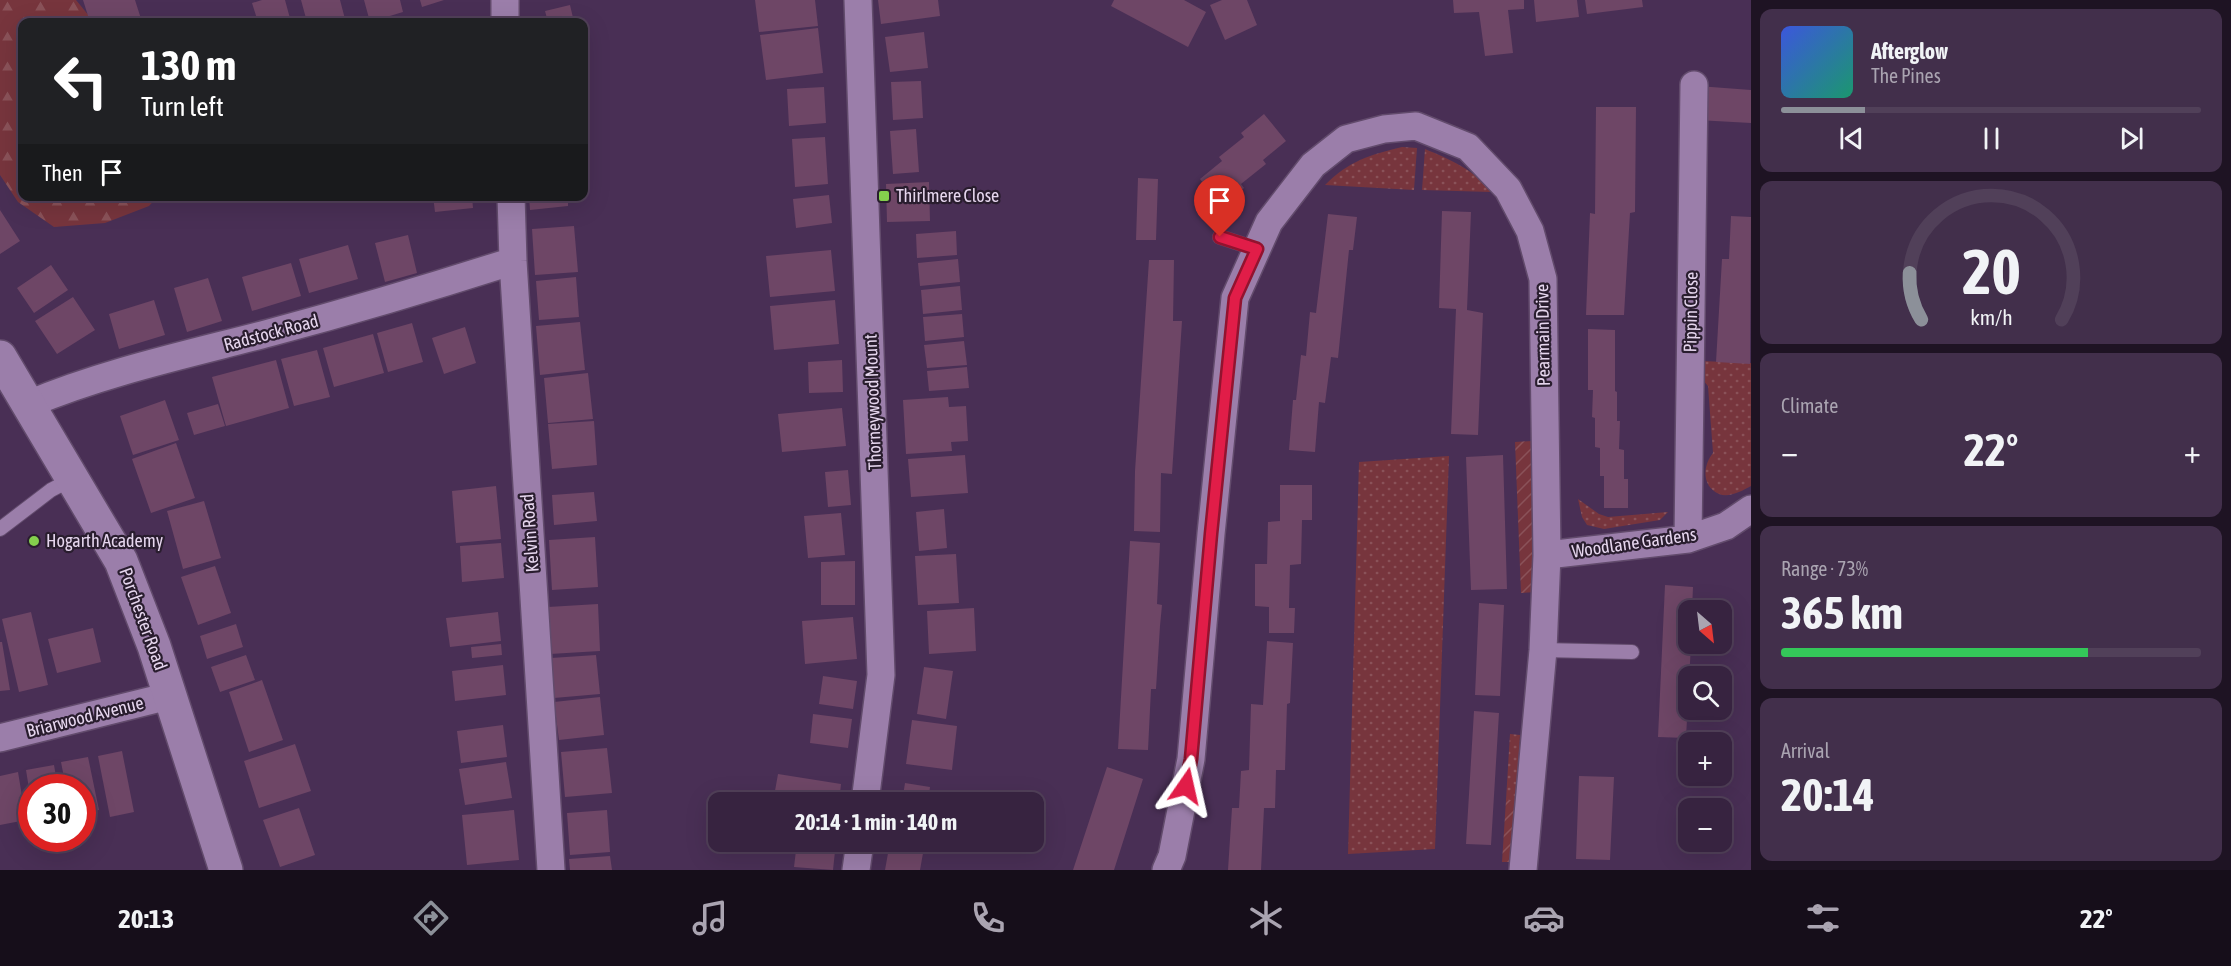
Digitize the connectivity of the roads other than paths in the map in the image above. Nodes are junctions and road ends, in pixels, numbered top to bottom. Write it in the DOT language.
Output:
graph roads {
  1 [pos="505,0"];
  2 [pos="858,0"];
  3 [pos="505,18"];
  4 [pos="1694,85"];
  5 [pos="511,201"];
  6 [pos="1220,237"];
  7 [pos="1257,249"];
  8 [pos="513,261"];
  9 [pos="0,357"];
  10 [pos="29,404"];
  11 [pos="72,479"];
  12 [pos="1751,509"];
  13 [pos="0,529"];
  14 [pos="1688,539"];
  15 [pos="1547,555"];
  16 [pos="1543,650"];
  17 [pos="1632,652"];
  18 [pos="170,696"];
  19 [pos="0,738"];
  20 [pos="866,792"];
  21 [pos="859,852"];
  22 [pos="226,870"];
  23 [pos="551,870"];
  24 [pos="856,870"];
  25 [pos="1166,870"];
  26 [pos="1523,870"];
  1 -- 3 [label="street"];
  2 -- 20 [label="street, Thorneywood Mount"];
  4 -- 14 [label="street, Pippin Close"];
  5 -- 8 [label="street, Kelvin Road"];
  6 -- 7 [label="lane"];
  7 -- 15 [label="street, Pearmain Drive"];
  7 -- 25 [label="street, Pearmain Drive"];
  8 -- 10 [label="street, Radstock Road"];
  8 -- 23 [label="street, Kelvin Road"];
  9 -- 10 [label="street, Porchester Road"];
  10 -- 11 [label="street, Porchester Road"];
  11 -- 13 [label="lane"];
  11 -- 18 [label="street, Porchester Road"];
  12 -- 14 [label="street, Woodlane Gardens"];
  14 -- 15 [label="street, Woodlane Gardens"];
  15 -- 16 [label="street, Pearmain Drive"];
  16 -- 17 [label="lane"];
  16 -- 26 [label="street, Pearmain Drive"];
  18 -- 19 [label="street, Briarwood Avenue"];
  18 -- 22 [label="street, Porchester Road"];
  21 -- 24 [label="street"];
}
